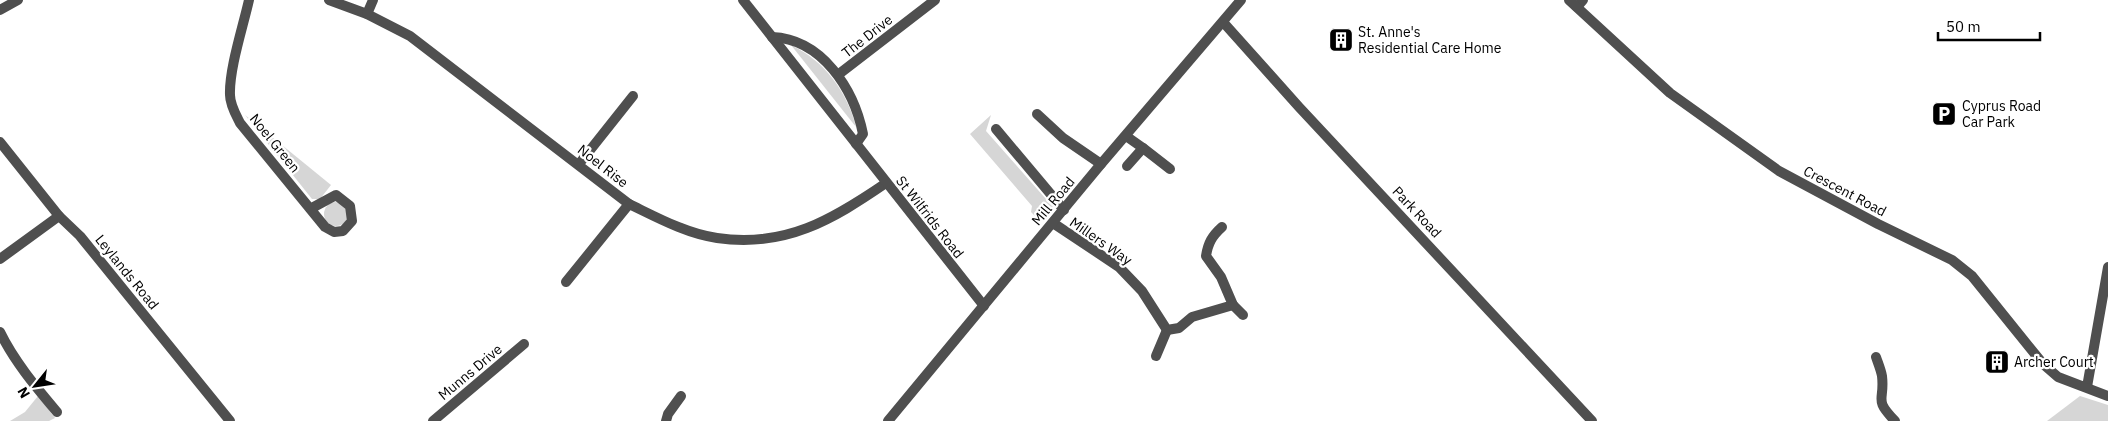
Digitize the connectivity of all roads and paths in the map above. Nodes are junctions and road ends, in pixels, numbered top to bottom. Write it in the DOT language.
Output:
graph roads {
  1 [pos="18,0"];
  2 [pos="249,0"];
  3 [pos="329,0"];
  4 [pos="373,0"];
  5 [pos="743,0"];
  6 [pos="935,0"];
  7 [pos="1241,0"];
  8 [pos="1576,2"];
  9 [pos="0,10"];
  10 [pos="366,14"];
  11 [pos="1223,22"];
  12 [pos="772,37"];
  13 [pos="839,74"];
  14 [pos="633,96"];
  15 [pos="1037,114"];
  16 [pos="996,129"];
  17 [pos="1126,136"];
  18 [pos="0,142"];
  19 [pos="856,144"];
  20 [pos="1142,148"];
  21 [pos="579,164"];
  22 [pos="1102,164"];
  23 [pos="1127,166"];
  24 [pos="1170,169"];
  25 [pos="886,183"];
  26 [pos="629,204"];
  27 [pos="310,209"];
  28 [pos="1064,210"];
  29 [pos="59,216"];
  30 [pos="1053,223"];
  31 [pos="1222,228"];
  32 [pos="0,259"];
  33 [pos="2108,267"];
  34 [pos="566,282"];
  35 [pos="1232,305"];
  36 [pos="984,306"];
  37 [pos="1243,315"];
  38 [pos="1167,330"];
  39 [pos="0,332"];
  40 [pos="524,344"];
  41 [pos="1156,356"];
  42 [pos="1876,357"];
  43 [pos="2087,388"];
  44 [pos="681,396"];
  45 [pos="2108,396"];
  46 [pos="57,412"];
  47 [pos="230,421"];
  48 [pos="433,421"];
  49 [pos="666,421"];
  50 [pos="888,421"];
  51 [pos="1592,421"];
  52 [pos="1895,421"];
  1 -- 9 [label="street"];
  2 -- 27 [label="street, Noel Green"];
  3 -- 10 [label="street, Noel Rise"];
  4 -- 10 [label="street"];
  5 -- 12 [label="street, St Wilfrids Road"];
  6 -- 13 [label="street, The Drive"];
  7 -- 11 [label="street, Mill Road"];
  8 -- 43 [label="street, Crescent Road"];
  10 -- 21 [label="street, Noel Rise"];
  11 -- 17 [label="street, Mill Road"];
  11 -- 51 [label="street, Park Road"];
  12 -- 13 [label="street"];
  12 -- 19 [label="street, St Wilfrids Road"];
  13 -- 19 [label="street"];
  14 -- 21 [label="street"];
  15 -- 22 [label="street"];
  16 -- 28 [label="street"];
  17 -- 20 [label="street"];
  17 -- 22 [label="street, Mill Road"];
  18 -- 29 [label="street, Leylands Road"];
  19 -- 25 [label="street, St Wilfrids Road"];
  20 -- 23 [label="street"];
  20 -- 24 [label="street"];
  21 -- 26 [label="street, Noel Rise"];
  22 -- 28 [label="street, Mill Road"];
  25 -- 26 [label="street, Noel Rise"];
  25 -- 36 [label="street, St Wilfrids Road"];
  26 -- 34 [label="street"];
  28 -- 30 [label="street, Mill Road"];
  29 -- 32 [label="street"];
  29 -- 47 [label="street, Leylands Road"];
  30 -- 36 [label="street, Mill Road"];
  30 -- 38 [label="street, Millers Way"];
  31 -- 35 [label="street"];
  33 -- 43 [label="street"];
  35 -- 37 [label="street"];
  35 -- 38 [label="street"];
  36 -- 50 [label="street, Mill Road"];
  38 -- 41 [label="street"];
  39 -- 46 [label="street"];
  40 -- 48 [label="street, Munns Drive"];
  42 -- 52 [label="street"];
  43 -- 45 [label="street, Crescent Road"];
  44 -- 49 [label="street"];
}
